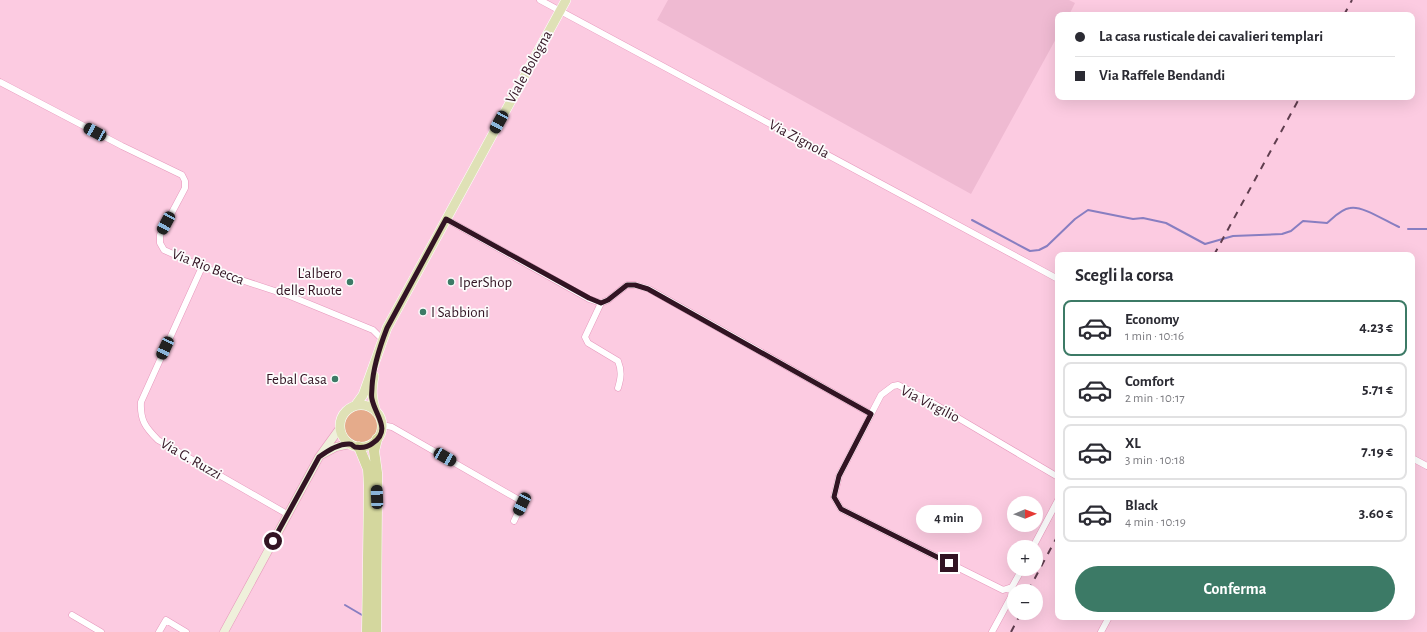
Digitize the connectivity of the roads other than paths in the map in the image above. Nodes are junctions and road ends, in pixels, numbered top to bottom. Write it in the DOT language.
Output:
graph roads {
  1 [pos="540,0"];
  2 [pos="566,0"];
  3 [pos="560,11"];
  4 [pos="0,82"];
  5 [pos="446,219"];
  6 [pos="202,267"];
  7 [pos="1055,277"];
  8 [pos="601,303"];
  9 [pos="381,343"];
  10 [pos="618,388"];
  11 [pos="355,406"];
  12 [pos="376,412"];
  13 [pos="871,414"];
  14 [pos="382,425"];
  15 [pos="340,428"];
  16 [pos="377,439"];
  17 [pos="354,446"];
  18 [pos="319,457"];
  19 [pos="1415,460"];
  20 [pos="1427,466"];
  21 [pos="1055,475"];
  22 [pos="1055,506"];
  23 [pos="287,514"];
  24 [pos="514,521"];
  25 [pos="1037,540"];
  26 [pos="1007,589"];
  27 [pos="1007,604"];
  28 [pos="72,615"];
  29 [pos="1107,620"];
  30 [pos="101,632"];
  31 [pos="159,632"];
  32 [pos="186,632"];
  33 [pos="224,632"];
  34 [pos="367,632"];
  35 [pos="376,632"];
  36 [pos="992,632"];
  37 [pos="1101,632"];
  1 -- 3 [label="street, Via Zignola"];
  2 -- 3 [label="main road, Viale Bologna"];
  3 -- 5 [label="main road, Viale Bologna"];
  3 -- 7 [label="street, Via Zignola"];
  4 -- 6 [label="street, Via Rio Becca"];
  5 -- 8 [label="street"];
  5 -- 9 [label="main road, Viale Bologna"];
  6 -- 9 [label="street, Via Rio Becca"];
  6 -- 23 [label="street, Via G. Ruzzi"];
  8 -- 10 [label="street"];
  8 -- 13 [label="street"];
  9 -- 11 [label="main road"];
  9 -- 12 [label="main road"];
  11 -- 12 [label="main road"];
  11 -- 15 [label="main road"];
  12 -- 14 [label="main road"];
  13 -- 21 [label="street, Via Virgilio"];
  13 -- 26 [label="street"];
  14 -- 16 [label="main road"];
  14 -- 24 [label="street"];
  15 -- 17 [label="main road"];
  15 -- 18 [label="main road"];
  16 -- 17 [label="main road"];
  16 -- 35 [label="highway"];
  17 -- 18 [label="main road"];
  17 -- 34 [label="highway"];
  18 -- 23 [label="main road"];
  19 -- 20 [label="street"];
  22 -- 25 [label="street"];
  23 -- 33 [label="main road"];
  27 -- 36 [label="street"];
  28 -- 30 [label="street"];
  29 -- 37 [label="street"];
  31 -- 32 [label="street"];
}
